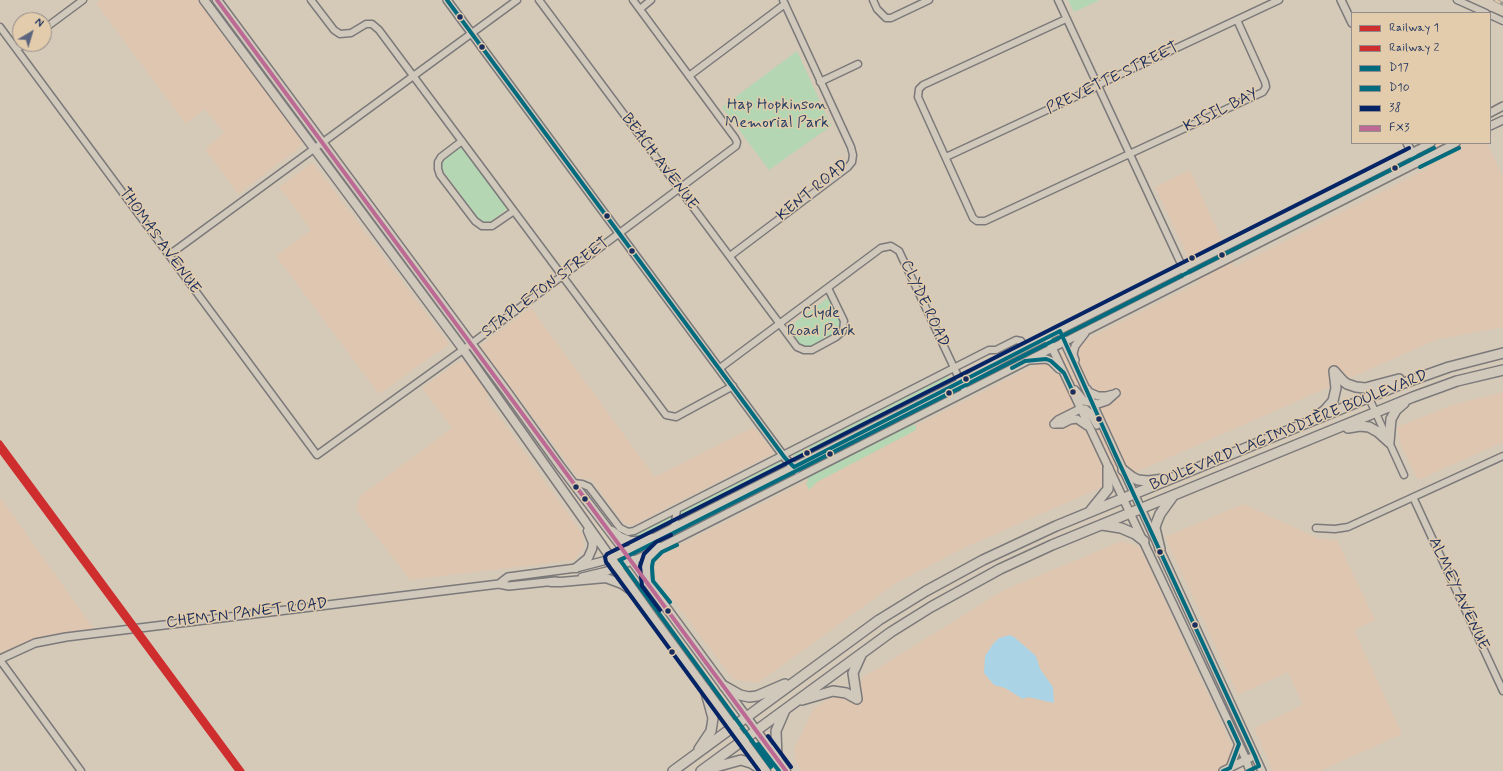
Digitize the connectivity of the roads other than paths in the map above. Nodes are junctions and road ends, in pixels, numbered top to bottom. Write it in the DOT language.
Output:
graph roads {
  1 [pos="83,0"];
  2 [pos="218,0"];
  3 [pos="311,0"];
  4 [pos="447,0"];
  5 [pos="517,0"];
  6 [pos="539,0"];
  7 [pos="633,0"];
  8 [pos="651,0"];
  9 [pos="873,0"];
  10 [pos="929,0"];
  11 [pos="1058,0"];
  12 [pos="1279,0"];
  13 [pos="1341,0"];
  14 [pos="1457,0"];
  15 [pos="209,1"];
  16 [pos="784,2"];
  17 [pos="640,9"];
  18 [pos="1484,12"];
  19 [pos="1491,15"];
  20 [pos="1066,19"];
  21 [pos="1237,20"];
  22 [pos="1351,21"];
  23 [pos="1503,21"];
  24 [pos="52,23"];
  25 [pos="0,27"];
  26 [pos="472,34"];
  27 [pos="12,43"];
  28 [pos="19,52"];
  29 [pos="256,53"];
  30 [pos="248,60"];
  31 [pos="858,64"];
  32 [pos="414,76"];
  33 [pos="689,76"];
  34 [pos="820,82"];
  35 [pos="1097,86"];
  36 [pos="1503,106"];
  37 [pos="1491,112"];
  38 [pos="1503,120"];
  39 [pos="1491,126"];
  40 [pos="462,141"];
  41 [pos="322,143"];
  42 [pos="1408,144"];
  43 [pos="1429,144"];
  44 [pos="1454,144"];
  45 [pos="315,148"];
  46 [pos="1412,153"];
  47 [pos="1129,155"];
  48 [pos="946,157"];
  49 [pos="1417,163"];
  50 [pos="679,189"];
  51 [pos="514,211"];
  52 [pos="374,212"];
  53 [pos="366,218"];
  54 [pos="619,233"];
  55 [pos="169,255"];
  56 [pos="730,256"];
  57 [pos="1183,269"];
  58 [pos="421,276"];
  59 [pos="562,276"];
  60 [pos="1188,279"];
  61 [pos="413,281"];
  62 [pos="828,288"];
  63 [pos="780,323"];
  64 [pos="1091,328"];
  65 [pos="1060,331"];
  66 [pos="1047,337"];
  67 [pos="1063,342"];
  68 [pos="471,344"];
  69 [pos="1025,348"];
  70 [pos="1052,348"];
  71 [pos="463,349"];
  72 [pos="1503,353"];
  73 [pos="1026,361"];
  74 [pos="720,368"];
  75 [pos="954,368"];
  76 [pos="1076,368"];
  77 [pos="1503,370"];
  78 [pos="1065,376"];
  79 [pos="1418,378"];
  80 [pos="961,382"];
  81 [pos="1084,384"];
  82 [pos="734,386"];
  83 [pos="965,391"];
  84 [pos="507,392"];
  85 [pos="1413,397"];
  86 [pos="499,398"];
  87 [pos="1369,398"];
  88 [pos="1092,403"];
  89 [pos="1080,409"];
  90 [pos="1375,412"];
  91 [pos="1306,424"];
  92 [pos="1090,428"];
  93 [pos="1321,435"];
  94 [pos="1389,442"];
  95 [pos="317,455"];
  96 [pos="785,456"];
  97 [pos="1116,456"];
  98 [pos="1503,456"];
  99 [pos="791,468"];
  100 [pos="1108,468"];
  101 [pos="1123,470"];
  102 [pos="1404,475"];
  103 [pos="1176,477"];
  104 [pos="796,478"];
  105 [pos="573,483"];
  106 [pos="563,489"];
  107 [pos="1134,494"];
  108 [pos="1174,495"];
  109 [pos="1413,498"];
  110 [pos="1124,499"];
  111 [pos="1141,509"];
  112 [pos="677,510"];
  113 [pos="1090,512"];
  114 [pos="580,513"];
  115 [pos="1131,513"];
  116 [pos="613,519"];
  117 [pos="1102,525"];
  118 [pos="605,526"];
  119 [pos="674,527"];
  120 [pos="1316,528"];
  121 [pos="652,538"];
  122 [pos="1144,541"];
  123 [pos="659,547"];
  124 [pos="1160,549"];
  125 [pos="625,552"];
  126 [pos="611,558"];
  127 [pos="631,561"];
  128 [pos="618,567"];
  129 [pos="576,568"];
  130 [pos="527,575"];
  131 [pos="551,582"];
  132 [pos="647,583"];
  133 [pos="498,584"];
  134 [pos="528,584"];
  135 [pos="637,594"];
  136 [pos="862,652"];
  137 [pos="1209,658"];
  138 [pos="0,660"];
  139 [pos="1201,663"];
  140 [pos="797,680"];
  141 [pos="724,686"];
  142 [pos="706,689"];
  143 [pos="1503,691"];
  144 [pos="789,706"];
  145 [pos="746,717"];
  146 [pos="733,726"];
  147 [pos="756,730"];
  148 [pos="743,740"];
  149 [pos="1239,744"];
  150 [pos="694,755"];
  151 [pos="1255,756"];
  152 [pos="777,759"];
  153 [pos="1246,760"];
  154 [pos="1226,769"];
  155 [pos="1260,769"];
  156 [pos="81,771"];
  157 [pos="674,771"];
  158 [pos="701,771"];
  159 [pos="765,771"];
  160 [pos="786,771"];
  161 [pos="1249,771"];
  1 -- 24 [label="street"];
  2 -- 29 [label="main road"];
  3 -- 32 [label="street"];
  4 -- 26 [label="street"];
  5 -- 26 [label="street"];
  6 -- 50 [label="street, BEACH AVENUE"];
  7 -- 17 [label="street"];
  8 -- 17 [label="street"];
  9 -- 10 [label="street"];
  11 -- 20 [label="street"];
  12 -- 21 [label="street, PREVETTE STREET"];
  13 -- 22 [label="street"];
  14 -- 18 [label="street"];
  15 -- 30 [label="main road"];
  16 -- 33 [label="street"];
  16 -- 34 [label="street, KENT ROAD"];
  17 -- 33 [label="street"];
  19 -- 23 [label="street"];
  20 -- 35 [label="street"];
  20 -- 48 [label="street"];
  21 -- 35 [label="street, PREVETTE STREET"];
  21 -- 47 [label="street, KISIL BAY"];
  25 -- 27 [label="street, THOMAS AVENUE"];
  26 -- 32 [label="street"];
  26 -- 54 [label="street"];
  28 -- 55 [label="street, THOMAS AVENUE"];
  29 -- 30 [label="main road"];
  29 -- 41 [label="main road"];
  30 -- 45 [label="main road"];
  31 -- 34 [label="street"];
  32 -- 40 [label="street"];
  32 -- 41 [label="street"];
  33 -- 50 [label="street, STAPLETON STREET"];
  34 -- 56 [label="street, KENT ROAD"];
  35 -- 47 [label="street"];
  35 -- 48 [label="street, PREVETTE STREET"];
  36 -- 37 [label="street"];
  38 -- 39 [label="street"];
  40 -- 51 [label="street"];
  40 -- 51 [label="street"];
  41 -- 45 [label="street"];
  41 -- 52 [label="main road"];
  42 -- 46 [label="street"];
  43 -- 46 [label="street, CHEMIN PANET ROAD"];
  44 -- 49 [label="street, CHEMIN PANET ROAD"];
  45 -- 53 [label="main road"];
  45 -- 55 [label="street"];
  46 -- 49 [label="street"];
  46 -- 57 [label="street, CHEMIN PANET ROAD"];
  47 -- 48 [label="street"];
  47 -- 57 [label="street"];
  49 -- 60 [label="street, CHEMIN PANET ROAD"];
  50 -- 54 [label="street, STAPLETON STREET"];
  50 -- 56 [label="street, BEACH AVENUE"];
  51 -- 59 [label="street"];
  52 -- 53 [label="main road"];
  52 -- 58 [label="main road"];
  53 -- 61 [label="main road"];
  54 -- 59 [label="street, STAPLETON STREET"];
  54 -- 74 [label="street"];
  55 -- 95 [label="street, THOMAS AVENUE"];
  56 -- 63 [label="street, BEACH AVENUE"];
  57 -- 60 [label="street"];
  57 -- 65 [label="street, CHEMIN PANET ROAD"];
  58 -- 61 [label="main road"];
  58 -- 68 [label="main road"];
  59 -- 68 [label="street, STAPLETON STREET"];
  59 -- 82 [label="street"];
  60 -- 64 [label="street, CHEMIN PANET ROAD"];
  61 -- 71 [label="main road"];
  62 -- 63 [label="street, CLYDE ROAD"];
  62 -- 63 [label="street"];
  62 -- 75 [label="street, CLYDE ROAD"];
  63 -- 74 [label="street, CLYDE ROAD"];
  64 -- 67 [label="street, CHEMIN PANET ROAD"];
  64 -- 76 [label="street"];
  65 -- 66 [label="street, CHEMIN PANET ROAD"];
  65 -- 67 [label="street"];
  66 -- 69 [label="street, CHEMIN PANET ROAD"];
  66 -- 70 [label="street"];
  67 -- 70 [label="street, CHEMIN PANET ROAD"];
  67 -- 76 [label="street"];
  68 -- 71 [label="street, STAPLETON STREET"];
  68 -- 84 [label="main road"];
  69 -- 75 [label="street"];
  69 -- 80 [label="street, CHEMIN PANET ROAD"];
  70 -- 73 [label="street, CHEMIN PANET ROAD"];
  70 -- 78 [label="street"];
  71 -- 86 [label="main road"];
  71 -- 95 [label="street, STAPLETON STREET"];
  72 -- 79 [label="main road, BOULEVARD LAGIMODIÈRE BOULEVARD"];
  73 -- 78 [label="street"];
  73 -- 83 [label="street, CHEMIN PANET ROAD"];
  74 -- 82 [label="street"];
  75 -- 80 [label="street, CLYDE ROAD"];
  75 -- 96 [label="street"];
  76 -- 81 [label="street"];
  77 -- 85 [label="main road, BOULEVARD LAGIMODIÈRE BOULEVARD"];
  78 -- 88 [label="street"];
  78 -- 89 [label="street"];
  79 -- 87 [label="main road, BOULEVARD LAGIMODIÈRE BOULEVARD"];
  79 -- 91 [label="main road"];
  80 -- 83 [label="street, CLYDE ROAD"];
  80 -- 99 [label="street, CHEMIN PANET ROAD"];
  81 -- 88 [label="street"];
  81 -- 88 [label="street"];
  82 -- 96 [label="street"];
  83 -- 104 [label="street, CHEMIN PANET ROAD"];
  84 -- 86 [label="main road"];
  84 -- 105 [label="main road"];
  85 -- 90 [label="main road, BOULEVARD LAGIMODIÈRE BOULEVARD"];
  85 -- 94 [label="main road"];
  86 -- 106 [label="main road"];
  87 -- 90 [label="street"];
  87 -- 91 [label="main road, BOULEVARD LAGIMODIÈRE BOULEVARD"];
  88 -- 97 [label="street"];
  89 -- 92 [label="street"];
  89 -- 92 [label="street"];
  89 -- 97 [label="street"];
  90 -- 93 [label="main road, BOULEVARD LAGIMODIÈRE BOULEVARD"];
  90 -- 94 [label="street"];
  91 -- 103 [label="main road, BOULEVARD LAGIMODIÈRE BOULEVARD"];
  92 -- 100 [label="street"];
  93 -- 94 [label="main road"];
  93 -- 108 [label="main road, BOULEVARD LAGIMODIÈRE BOULEVARD"];
  94 -- 102 [label="street"];
  96 -- 99 [label="street"];
  96 -- 112 [label="street"];
  97 -- 101 [label="street"];
  98 -- 109 [label="street"];
  99 -- 104 [label="street"];
  99 -- 119 [label="street, CHEMIN PANET ROAD"];
  100 -- 110 [label="street"];
  100 -- 113 [label="main road"];
  101 -- 103 [label="main road"];
  101 -- 107 [label="street"];
  103 -- 107 [label="main road, BOULEVARD LAGIMODIÈRE BOULEVARD"];
  104 -- 123 [label="street, CHEMIN PANET ROAD"];
  105 -- 106 [label="main road"];
  105 -- 116 [label="street"];
  105 -- 118 [label="main road"];
  106 -- 114 [label="main road"];
  107 -- 110 [label="main road, BOULEVARD LAGIMODIÈRE BOULEVARD"];
  107 -- 111 [label="street"];
  108 -- 111 [label="main road, BOULEVARD LAGIMODIÈRE BOULEVARD"];
  108 -- 124 [label="main road"];
  109 -- 120 [label="street"];
  109 -- 143 [label="street, ALMEY AVENUE"];
  110 -- 113 [label="main road, BOULEVARD LAGIMODIÈRE BOULEVARD"];
  110 -- 115 [label="street"];
  111 -- 115 [label="main road, BOULEVARD LAGIMODIÈRE BOULEVARD"];
  111 -- 124 [label="street"];
  112 -- 116 [label="street"];
  112 -- 119 [label="street"];
  113 -- 140 [label="main road, BOULEVARD LAGIMODIÈRE BOULEVARD"];
  114 -- 126 [label="main road"];
  114 -- 129 [label="main road"];
  115 -- 117 [label="main road, BOULEVARD LAGIMODIÈRE BOULEVARD"];
  115 -- 122 [label="street"];
  116 -- 118 [label="street"];
  117 -- 122 [label="main road"];
  117 -- 136 [label="main road, BOULEVARD LAGIMODIÈRE BOULEVARD"];
  118 -- 121 [label="main road"];
  118 -- 125 [label="main road"];
  119 -- 121 [label="street, CHEMIN PANET ROAD"];
  121 -- 125 [label="street, CHEMIN PANET ROAD"];
  122 -- 139 [label="street"];
  123 -- 127 [label="street, CHEMIN PANET ROAD"];
  123 -- 132 [label="main road"];
  124 -- 137 [label="street"];
  125 -- 126 [label="street, CHEMIN PANET ROAD"];
  125 -- 127 [label="main road"];
  126 -- 128 [label="main road"];
  126 -- 129 [label="street, CHEMIN PANET ROAD"];
  127 -- 128 [label="street, CHEMIN PANET ROAD"];
  127 -- 132 [label="main road"];
  128 -- 131 [label="street, CHEMIN PANET ROAD"];
  128 -- 135 [label="main road"];
  129 -- 130 [label="street, CHEMIN PANET ROAD"];
  130 -- 133 [label="street, CHEMIN PANET ROAD"];
  130 -- 134 [label="street"];
  131 -- 134 [label="street, CHEMIN PANET ROAD"];
  131 -- 135 [label="main road"];
  132 -- 141 [label="main road"];
  133 -- 134 [label="street, CHEMIN PANET ROAD"];
  133 -- 138 [label="street, CHEMIN PANET ROAD"];
  135 -- 142 [label="main road"];
  136 -- 144 [label="main road, BOULEVARD LAGIMODIÈRE BOULEVARD"];
  136 -- 144 [label="main road"];
  137 -- 139 [label="street"];
  137 -- 151 [label="street"];
  138 -- 156 [label="street"];
  139 -- 149 [label="street"];
  140 -- 141 [label="main road"];
  140 -- 145 [label="main road, BOULEVARD LAGIMODIÈRE BOULEVARD"];
  141 -- 145 [label="main road"];
  142 -- 146 [label="main road"];
  142 -- 150 [label="main road"];
  144 -- 147 [label="main road, BOULEVARD LAGIMODIÈRE BOULEVARD"];
  144 -- 152 [label="main road"];
  145 -- 146 [label="main road, BOULEVARD LAGIMODIÈRE BOULEVARD"];
  145 -- 147 [label="main road"];
  146 -- 148 [label="main road"];
  146 -- 150 [label="main road, BOULEVARD LAGIMODIÈRE BOULEVARD"];
  147 -- 148 [label="main road, BOULEVARD LAGIMODIÈRE BOULEVARD"];
  147 -- 152 [label="main road"];
  148 -- 158 [label="main road, BOULEVARD LAGIMODIÈRE BOULEVARD"];
  148 -- 159 [label="main road"];
  149 -- 153 [label="street"];
  149 -- 154 [label="street"];
  150 -- 157 [label="main road, BOULEVARD LAGIMODIÈRE BOULEVARD"];
  151 -- 153 [label="street"];
  151 -- 155 [label="street"];
  152 -- 160 [label="main road"];
  153 -- 154 [label="street"];
  153 -- 161 [label="street"];
  155 -- 161 [label="street"];
  158 -- 159 [label="main road"];
}
